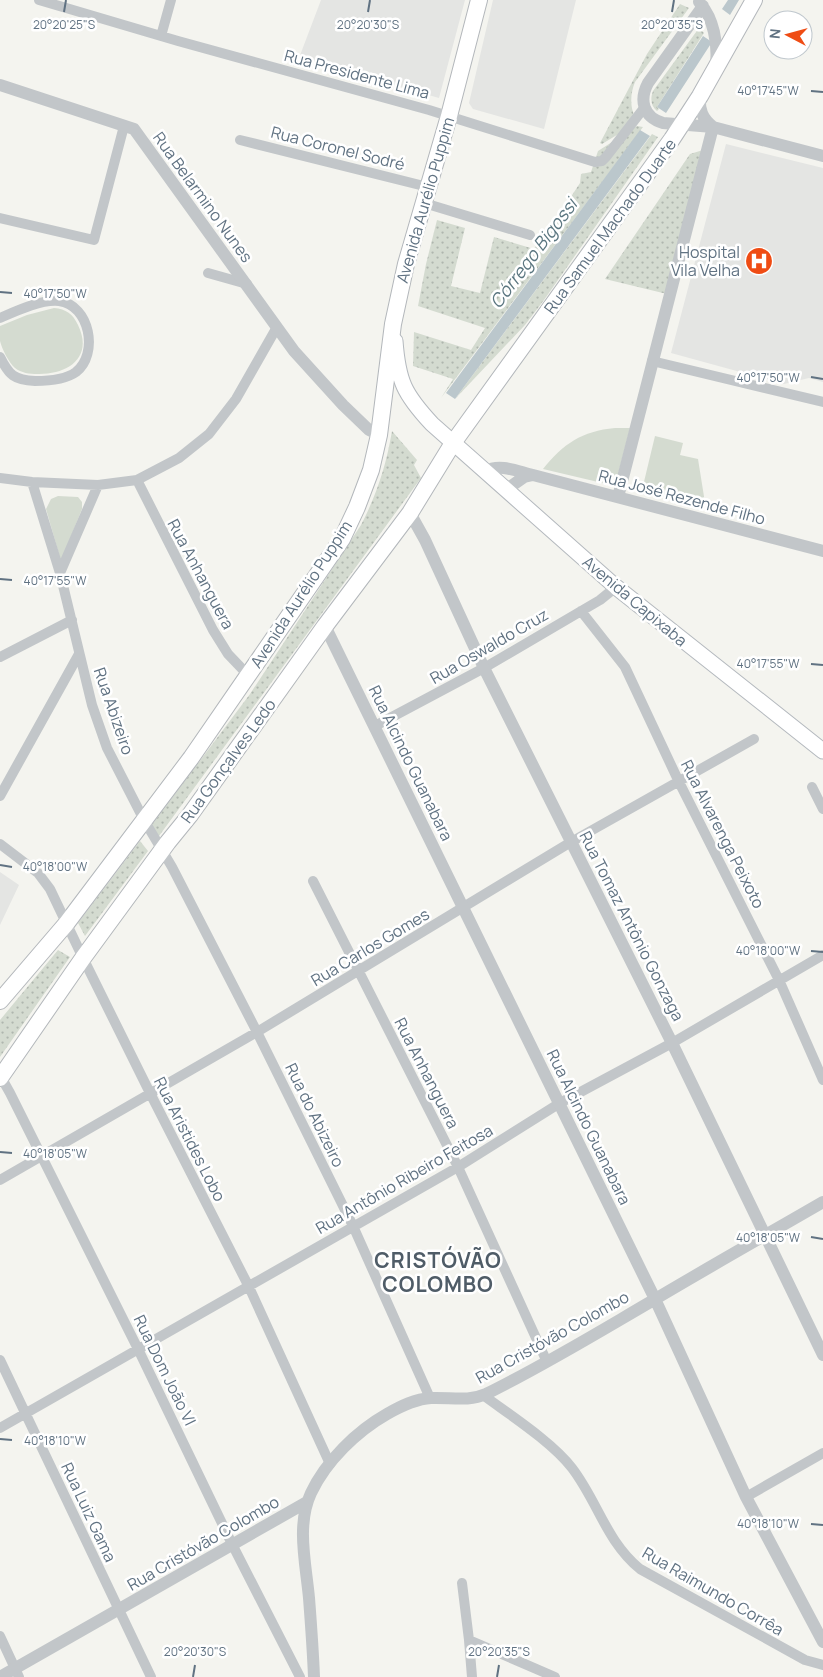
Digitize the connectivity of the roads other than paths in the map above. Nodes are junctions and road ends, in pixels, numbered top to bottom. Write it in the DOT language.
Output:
graph roads {
  1 [pos="38,0"];
  2 [pos="171,0"];
  3 [pos="480,0"];
  4 [pos="754,0"];
  5 [pos="701,3"];
  6 [pos="70,4"];
  7 [pos="161,36"];
  8 [pos="716,67"];
  9 [pos="0,85"];
  10 [pos="700,96"];
  11 [pos="644,108"];
  12 [pos="449,116"];
  13 [pos="682,125"];
  14 [pos="713,127"];
  15 [pos="129,128"];
  16 [pos="240,140"];
  17 [pos="823,156"];
  18 [pos="426,195"];
  19 [pos="0,218"];
  20 [pos="530,235"];
  21 [pos="208,273"];
  22 [pos="247,284"];
  23 [pos="0,318"];
  24 [pos="393,324"];
  25 [pos="276,327"];
  26 [pos="0,357"];
  27 [pos="652,361"];
  28 [pos="823,402"];
  29 [pos="379,434"];
  30 [pos="453,443"];
  31 [pos="486,471"];
  32 [pos="533,475"];
  33 [pos="0,478"];
  34 [pos="137,480"];
  35 [pos="32,482"];
  36 [pos="98,485"];
  37 [pos="507,489"];
  38 [pos="618,497"];
  39 [pos="410,513"];
  40 [pos="823,551"];
  41 [pos="60,573"];
  42 [pos="616,587"];
  43 [pos="581,611"];
  44 [pos="72,620"];
  45 [pos="325,626"];
  46 [pos="79,654"];
  47 [pos="0,657"];
  48 [pos="484,668"];
  49 [pos="248,675"];
  50 [pos="375,726"];
  51 [pos="754,739"];
  52 [pos="823,751"];
  53 [pos="679,782"];
  54 [pos="812,787"];
  55 [pos="0,796"];
  56 [pos="823,809"];
  57 [pos="144,820"];
  58 [pos="571,842"];
  59 [pos="0,844"];
  60 [pos="163,850"];
  61 [pos="313,881"];
  62 [pos="464,908"];
  63 [pos="66,924"];
  64 [pos="823,955"];
  65 [pos="83,958"];
  66 [pos="359,971"];
  67 [pos="779,980"];
  68 [pos="0,1001"];
  69 [pos="257,1032"];
  70 [pos="672,1043"];
  71 [pos="0,1077"];
  72 [pos="823,1080"];
  73 [pos="150,1094"];
  74 [pos="560,1103"];
  75 [pos="42,1156"];
  76 [pos="458,1167"];
  77 [pos="0,1180"];
  78 [pos="823,1202"];
  79 [pos="352,1226"];
  80 [pos="765,1235"];
  81 [pos="249,1287"];
  82 [pos="655,1299"];
  83 [pos="138,1349"];
  84 [pos="823,1355"];
  85 [pos="0,1360"];
  86 [pos="547,1362"];
  87 [pos="483,1395"];
  88 [pos="430,1398"];
  89 [pos="26,1412"];
  90 [pos="0,1428"];
  91 [pos="823,1453"];
  92 [pos="330,1464"];
  93 [pos="746,1497"];
  94 [pos="307,1502"];
  95 [pos="232,1544"];
  96 [pos="462,1583"];
  97 [pos="118,1610"];
  98 [pos="0,1636"];
  99 [pos="469,1640"];
  100 [pos="823,1642"];
  101 [pos="823,1665"];
  102 [pos="17,1673"];
  103 [pos="0,1677"];
  104 [pos="151,1677"];
  105 [pos="300,1677"];
  106 [pos="314,1677"];
  107 [pos="472,1677"];
  108 [pos="555,1677"];
  1 -- 6 [label="street, Rua Presidente Lima"];
  2 -- 7 [label="street"];
  3 -- 12 [label="main road, Avenida Aurélio Puppim"];
  4 -- 8 [label="main road, Rua Samuel Machado Duarte"];
  5 -- 8 [label="street"];
  5 -- 11 [label="street"];
  6 -- 7 [label="street, Rua Presidente Lima"];
  7 -- 12 [label="street, Rua Presidente Lima"];
  8 -- 10 [label="main road, Rua Samuel Machado Duarte"];
  9 -- 15 [label="street"];
  10 -- 13 [label="main road, Rua Samuel Machado Duarte"];
  10 -- 14 [label="street"];
  11 -- 12 [label="street, Rua Presidente Lima"];
  11 -- 13 [label="street"];
  12 -- 18 [label="main road, Avenida Aurélio Puppim"];
  13 -- 14 [label="street"];
  13 -- 30 [label="main road, Rua Samuel Machado Duarte"];
  14 -- 17 [label="street"];
  14 -- 27 [label="street"];
  15 -- 19 [label="street"];
  15 -- 22 [label="street, Rua Belarmino Nunes"];
  16 -- 18 [label="street, Rua Coronel Sodré"];
  18 -- 20 [label="street, Rua Coronel Sodré"];
  18 -- 24 [label="main road, Avenida Aurélio Puppim"];
  21 -- 22 [label="street, Rua Belarmino Nunes"];
  22 -- 25 [label="street, Rua Belarmino Nunes"];
  23 -- 26 [label="street"];
  24 -- 29 [label="main road, Avenida Aurélio Puppim"];
  24 -- 30 [label="main road, Avenida Capixaba"];
  25 -- 29 [label="street, Rua Belarmino Nunes"];
  25 -- 34 [label="street"];
  27 -- 28 [label="street"];
  27 -- 38 [label="street"];
  29 -- 49 [label="main road, Avenida Aurélio Puppim"];
  30 -- 31 [label="main road, Avenida Capixaba"];
  30 -- 39 [label="main road, Rua Gonçalves Ledo"];
  31 -- 32 [label="street, Rua José Rezende Filho"];
  31 -- 37 [label="main road, Avenida Capixaba"];
  32 -- 37 [label="street"];
  32 -- 38 [label="street, Rua José Rezende Filho"];
  33 -- 35 [label="street"];
  34 -- 36 [label="street"];
  34 -- 49 [label="street, Rua Anhanguera"];
  35 -- 36 [label="street"];
  35 -- 41 [label="street, Rua Abizeiro"];
  36 -- 41 [label="street"];
  37 -- 42 [label="main road, Avenida Capixaba"];
  38 -- 40 [label="street, Rua José Rezende Filho"];
  39 -- 45 [label="main road, Rua Gonçalves Ledo"];
  39 -- 48 [label="street, Rua Tomaz Antônio Gonzaga"];
  41 -- 44 [label="street, Rua Abizeiro"];
  42 -- 43 [label="street, Rua Oswaldo Cruz"];
  42 -- 52 [label="main road, Avenida Capixaba"];
  43 -- 48 [label="street, Rua Oswaldo Cruz"];
  43 -- 53 [label="street, Rua Alvarenga Peixoto"];
  44 -- 46 [label="street, Rua Abizeiro"];
  44 -- 47 [label="street"];
  45 -- 50 [label="street, Rua Alcindo Guanabara"];
  45 -- 60 [label="main road, Rua Gonçalves Ledo"];
  46 -- 55 [label="street"];
  46 -- 57 [label="street, Rua Abizeiro"];
  48 -- 50 [label="street, Rua Oswaldo Cruz"];
  48 -- 58 [label="street, Rua Tomaz Antônio Gonzaga"];
  49 -- 57 [label="main road, Avenida Aurélio Puppim"];
  50 -- 62 [label="street, Rua Alcindo Guanabara"];
  51 -- 53 [label="street, Rua Carlos Gomes"];
  53 -- 58 [label="street, Rua Carlos Gomes"];
  53 -- 67 [label="street, Rua Alvarenga Peixoto"];
  54 -- 56 [label="street"];
  57 -- 60 [label="street, Rua Abizeiro"];
  57 -- 63 [label="main road, Avenida Aurélio Puppim"];
  58 -- 62 [label="street, Rua Carlos Gomes"];
  58 -- 70 [label="street, Rua Tomaz Antônio Gonzaga"];
  59 -- 63 [label="street, Rua Aristides Lobo"];
  60 -- 65 [label="main road, Rua Gonçalves Ledo"];
  60 -- 69 [label="street, Rua do Abizeiro"];
  61 -- 66 [label="street, Rua Anhanguera"];
  62 -- 66 [label="street, Rua Carlos Gomes"];
  62 -- 74 [label="street, Rua Alcindo Guanabara"];
  63 -- 65 [label="street, Rua Aristides Lobo"];
  63 -- 68 [label="main road, Avenida Aurélio Puppim"];
  64 -- 67 [label="street, Rua Antônio Ribeiro Feitosa"];
  65 -- 71 [label="main road, Rua Gonçalves Ledo"];
  65 -- 73 [label="street, Rua Aristides Lobo"];
  66 -- 69 [label="street, Rua Carlos Gomes"];
  66 -- 76 [label="street, Rua Anhanguera"];
  67 -- 70 [label="street, Rua Antônio Ribeiro Feitosa"];
  67 -- 72 [label="street, Rua Alvarenga Peixoto"];
  69 -- 73 [label="street, Rua Carlos Gomes"];
  69 -- 79 [label="street, Rua do Abizeiro"];
  70 -- 74 [label="street, Rua Antônio Ribeiro Feitosa"];
  70 -- 80 [label="street, Rua Tomaz Antônio Gonzaga"];
  71 -- 75 [label="street, Rua Dom João VI"];
  73 -- 75 [label="street, Rua Carlos Gomes"];
  73 -- 81 [label="street, Rua Aristides Lobo"];
  74 -- 76 [label="street, Rua Antônio Ribeiro Feitosa"];
  74 -- 82 [label="street, Rua Alcindo Guanabara"];
  75 -- 77 [label="street, Rua Carlos Gomes"];
  75 -- 83 [label="street, Rua Dom João VI"];
  76 -- 79 [label="street, Rua Antônio Ribeiro Feitosa"];
  76 -- 86 [label="street, Rua Anhanguera"];
  78 -- 80 [label="street, Rua Cristóvão Colombo"];
  79 -- 81 [label="street, Rua Antônio Ribeiro Feitosa"];
  79 -- 88 [label="street, Rua do Abizeiro"];
  80 -- 82 [label="street, Rua Cristóvão Colombo"];
  80 -- 84 [label="street, Rua Tomaz Antônio Gonzaga"];
  81 -- 83 [label="street, Rua Antônio Ribeiro Feitosa"];
  81 -- 92 [label="street, Rua Aristides Lobo"];
  82 -- 86 [label="street, Rua Cristóvão Colombo"];
  82 -- 93 [label="street, Rua Alcindo Guanabara"];
  83 -- 89 [label="street, Rua Antônio Ribeiro Feitosa"];
  83 -- 95 [label="street, Rua Dom João VI"];
  85 -- 89 [label="street, Rua Luiz Gama"];
  86 -- 87 [label="street, Rua Cristóvão Colombo"];
  87 -- 88 [label="street, Rua Cristóvão Colombo"];
  87 -- 101 [label="street, Rua Raimundo Corrêa"];
  88 -- 92 [label="street, Rua Cristóvão Colombo"];
  89 -- 90 [label="street, Rua Antônio Ribeiro Feitosa"];
  89 -- 97 [label="street, Rua Luiz Gama"];
  91 -- 93 [label="street"];
  92 -- 94 [label="street, Rua Cristóvão Colombo"];
  93 -- 100 [label="street, Rua Alcindo Guanabara"];
  94 -- 95 [label="street, Rua Cristóvão Colombo"];
  94 -- 106 [label="street"];
  95 -- 97 [label="street, Rua Cristóvão Colombo"];
  95 -- 105 [label="street, Rua Dom João VI"];
  96 -- 99 [label="street"];
  97 -- 102 [label="street, Rua Cristóvão Colombo"];
  97 -- 104 [label="street, Rua Luiz Gama"];
  98 -- 102 [label="street"];
  99 -- 107 [label="street"];
  99 -- 108 [label="street"];
  102 -- 103 [label="street, Rua Cristóvão Colombo"];
}
